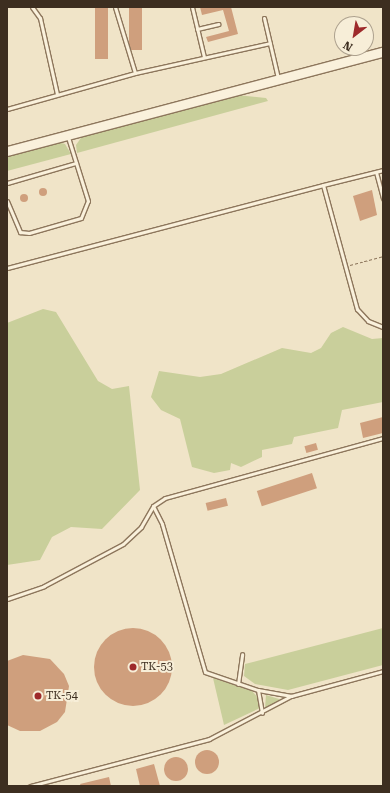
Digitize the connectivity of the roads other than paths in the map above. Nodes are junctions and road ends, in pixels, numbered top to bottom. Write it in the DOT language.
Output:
graph roads {
  1 [pos="32,7"];
  2 [pos="115,7"];
  3 [pos="192,7"];
  4 [pos="264,18"];
  5 [pos="218,24"];
  6 [pos="197,29"];
  7 [pos="270,43"];
  8 [pos="383,52"];
  9 [pos="204,57"];
  10 [pos="135,73"];
  11 [pos="278,80"];
  12 [pos="57,94"];
  13 [pos="7,109"];
  14 [pos="68,137"];
  15 [pos="7,151"];
  16 [pos="76,163"];
  17 [pos="383,170"];
  18 [pos="376,172"];
  19 [pos="7,183"];
  20 [pos="323,186"];
  21 [pos="383,198"];
  22 [pos="7,201"];
  23 [pos="7,268"];
  24 [pos="383,327"];
  25 [pos="383,438"];
  26 [pos="152,506"];
  27 [pos="7,599"];
  28 [pos="242,654"];
  29 [pos="383,671"];
  30 [pos="238,684"];
  31 [pos="258,690"];
  32 [pos="290,696"];
  33 [pos="262,713"];
  34 [pos="30,786"];
  1 -- 12 [label="lane"];
  2 -- 10 [label="lane"];
  3 -- 6 [label="lane"];
  4 -- 7 [label="lane"];
  5 -- 6 [label="lane"];
  6 -- 9 [label="lane"];
  7 -- 9 [label="lane"];
  7 -- 11 [label="lane"];
  8 -- 11 [label="street"];
  9 -- 10 [label="lane"];
  10 -- 12 [label="lane"];
  11 -- 14 [label="street"];
  12 -- 13 [label="lane"];
  14 -- 15 [label="street"];
  14 -- 16 [label="lane"];
  16 -- 19 [label="lane"];
  16 -- 22 [label="lane"];
  17 -- 18 [label="lane"];
  18 -- 20 [label="lane"];
  18 -- 21 [label="lane"];
  20 -- 23 [label="lane"];
  20 -- 24 [label="lane"];
  25 -- 26 [label="lane"];
  26 -- 27 [label="lane"];
  26 -- 30 [label="lane"];
  28 -- 30 [label="lane"];
  29 -- 32 [label="lane"];
  30 -- 31 [label="lane"];
  31 -- 32 [label="lane"];
  31 -- 33 [label="lane"];
  32 -- 33 [label="lane"];
  33 -- 34 [label="lane"];
}
